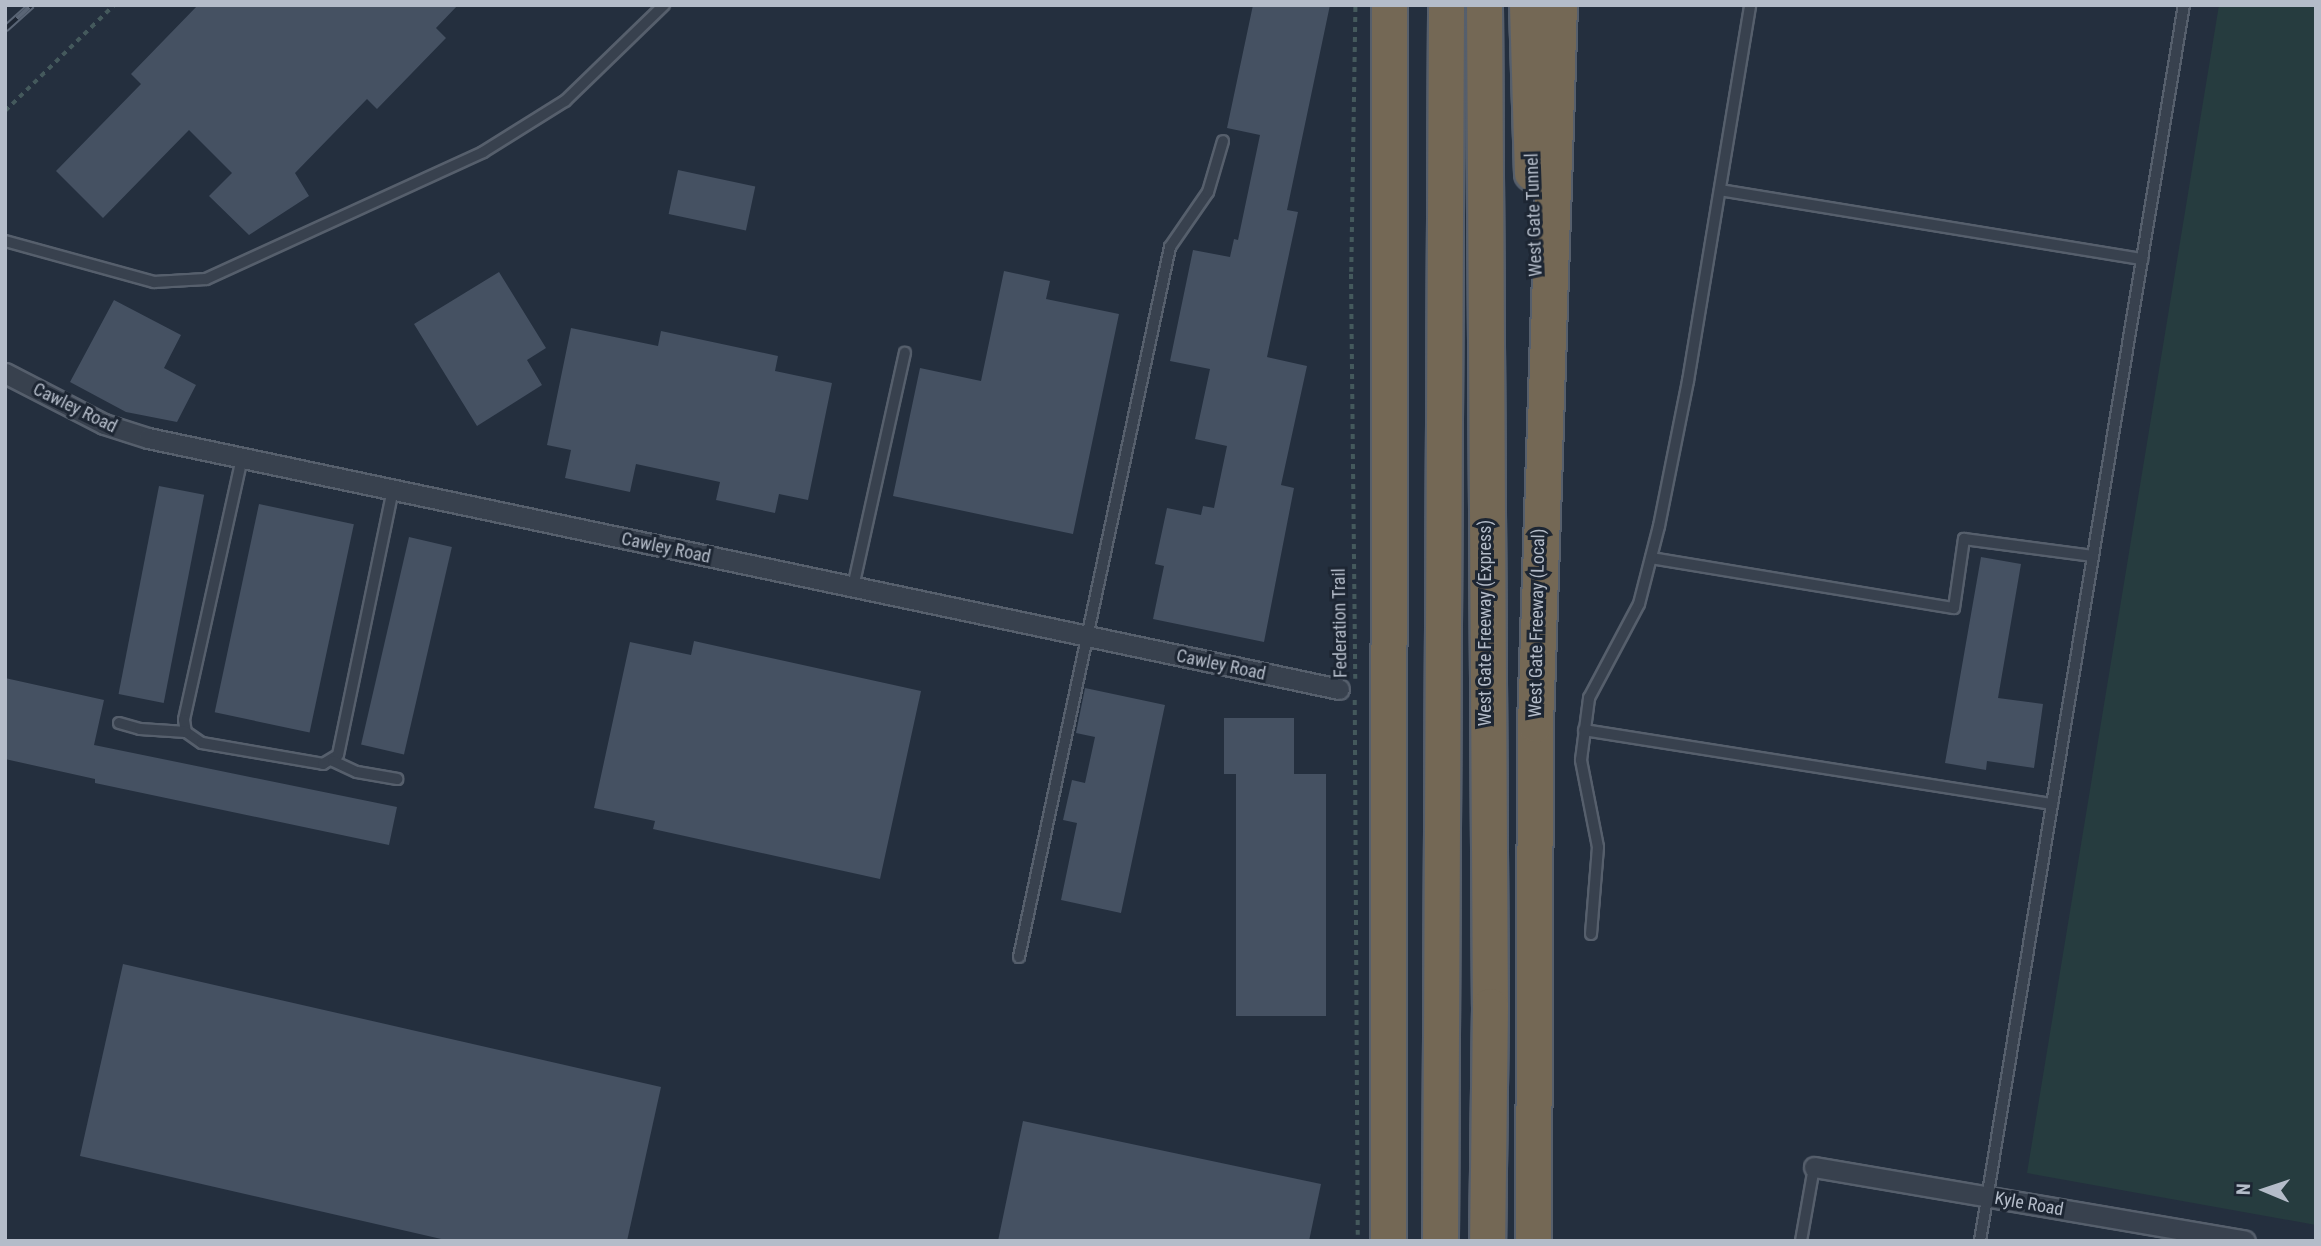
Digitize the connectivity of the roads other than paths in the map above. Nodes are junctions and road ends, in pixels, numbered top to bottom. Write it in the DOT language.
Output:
graph roads {
  1 [pos="664,5"];
  2 [pos="1389,5"];
  3 [pos="1446,5"];
  4 [pos="1484,5"];
  5 [pos="1527,5"];
  6 [pos="1559,5"];
  7 [pos="1750,5"];
  8 [pos="2185,5"];
  9 [pos="1223,141"];
  10 [pos="1720,190"];
  11 [pos="5,241"];
  12 [pos="2142,259"];
  13 [pos="905,354"];
  14 [pos="5,373"];
  15 [pos="1542,425"];
  16 [pos="242,458"];
  17 [pos="393,490"];
  18 [pos="2093,556"];
  19 [pos="1651,558"];
  20 [pos="853,588"];
  21 [pos="1087,636"];
  22 [pos="1350,688"];
  23 [pos="119,723"];
  24 [pos="1584,730"];
  25 [pos="186,732"];
  26 [pos="333,761"];
  27 [pos="397,779"];
  28 [pos="2052,804"];
  29 [pos="1591,934"];
  30 [pos="1019,957"];
  31 [pos="1814,1167"];
  32 [pos="1987,1196"];
  33 [pos="1388,1241"];
  34 [pos="1440,1241"];
  35 [pos="1487,1241"];
  36 [pos="1533,1241"];
  37 [pos="1801,1241"];
  38 [pos="1980,1241"];
  39 [pos="2245,1241"];
  1 -- 11 [label="lane"];
  2 -- 33 [label="highway"];
  3 -- 34 [label="highway"];
  4 -- 35 [label="highway, West Gate Freeway (Express)"];
  5 -- 15 [label="highway, West Gate Tunnel"];
  6 -- 15 [label="highway, West Gate Freeway (Local)"];
  7 -- 10 [label="lane"];
  8 -- 12 [label="lane"];
  9 -- 21 [label="lane"];
  10 -- 12 [label="lane"];
  10 -- 19 [label="lane"];
  12 -- 18 [label="lane"];
  13 -- 20 [label="lane"];
  14 -- 16 [label="street, Cawley Road"];
  15 -- 36 [label="highway, West Gate Freeway (Local)"];
  16 -- 17 [label="street, Cawley Road"];
  16 -- 25 [label="lane"];
  17 -- 20 [label="street, Cawley Road"];
  17 -- 26 [label="lane"];
  18 -- 19 [label="lane"];
  18 -- 28 [label="lane"];
  19 -- 24 [label="lane"];
  20 -- 21 [label="street, Cawley Road"];
  21 -- 22 [label="street, Cawley Road"];
  21 -- 30 [label="lane"];
  23 -- 25 [label="lane"];
  24 -- 28 [label="lane"];
  24 -- 29 [label="lane"];
  25 -- 26 [label="lane"];
  26 -- 27 [label="lane"];
  28 -- 32 [label="lane"];
  31 -- 32 [label="street, Kyle Road"];
  31 -- 37 [label="lane"];
  32 -- 38 [label="lane"];
  32 -- 39 [label="street, Kyle Road"];
}
